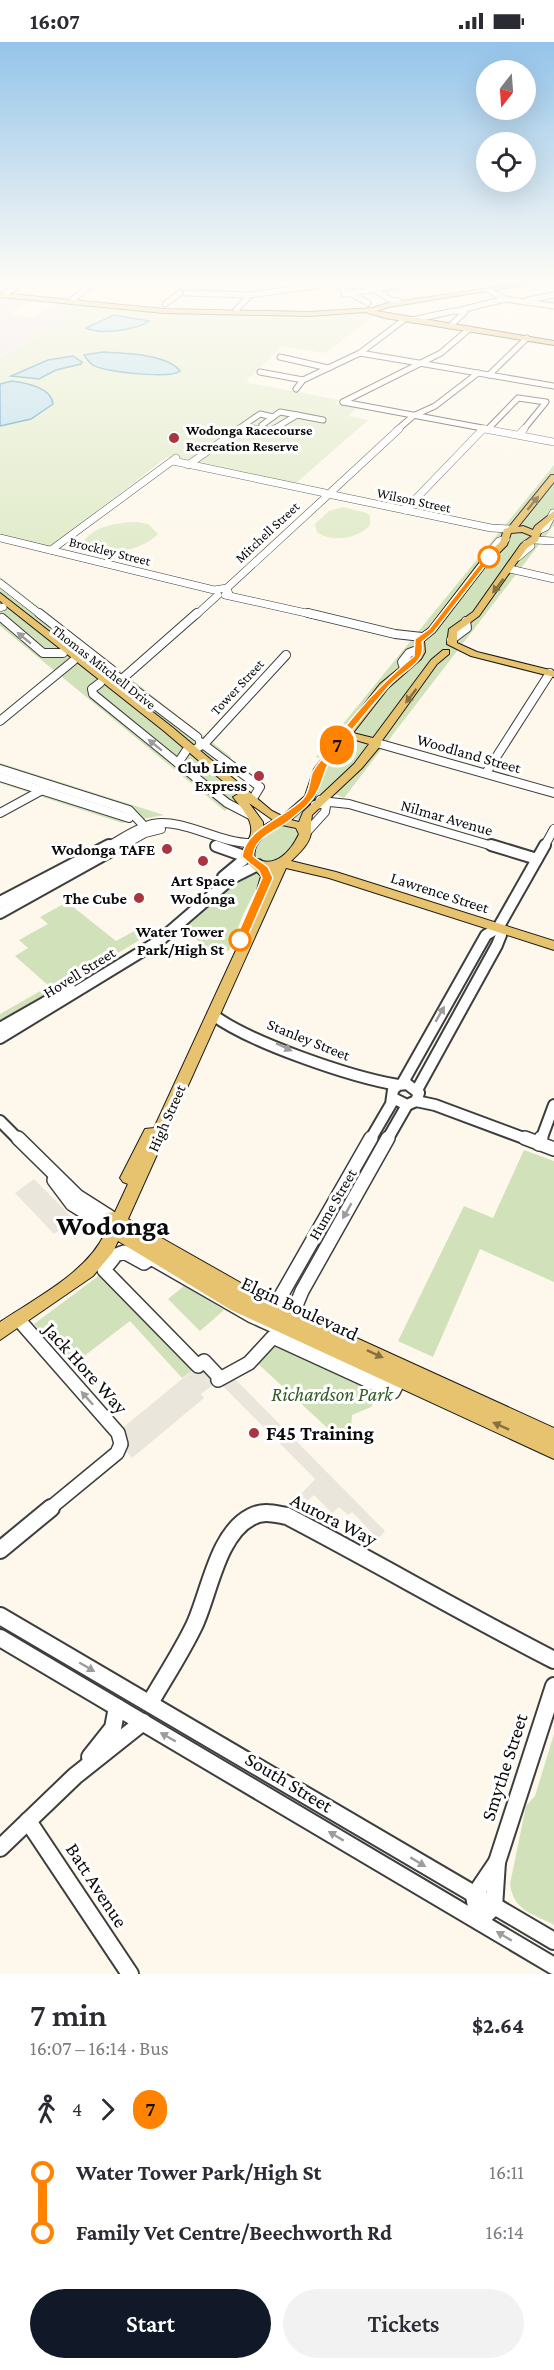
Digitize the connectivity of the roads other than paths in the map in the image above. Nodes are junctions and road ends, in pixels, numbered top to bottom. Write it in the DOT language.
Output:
graph roads {
  1 [pos="272,374"];
  2 [pos="315,374"];
  3 [pos="399,374"];
  4 [pos="476,374"];
  5 [pos="484,374"];
  6 [pos="489,375"];
  7 [pos="303,380"];
  8 [pos="553,385"];
  9 [pos="296,389"];
  10 [pos="271,409"];
  11 [pos="264,415"];
  12 [pos="297,415"];
  13 [pos="413,416"];
  14 [pos="273,417"];
  15 [pos="323,420"];
  16 [pos="246,425"];
  17 [pos="262,425"];
  18 [pos="277,428"];
  19 [pos="486,429"];
  20 [pos="519,435"];
  21 [pos="554,442"];
  22 [pos="188,465"];
  23 [pos="554,477"];
  24 [pos="329,494"];
  25 [pos="405,510"];
  26 [pos="554,513"];
  27 [pos="508,533"];
  28 [pos="534,537"];
  29 [pos="0,538"];
  30 [pos="554,541"];
  31 [pos="51,550"];
  32 [pos="510,569"];
  33 [pos="554,579"];
  34 [pos="0,583"];
  35 [pos="228,591"];
  36 [pos="216,593"];
  37 [pos="6,609"];
  38 [pos="420,642"];
  39 [pos="450,646"];
  40 [pos="286,655"];
  41 [pos="78,658"];
  42 [pos="552,673"];
  43 [pos="112,679"];
  44 [pos="0,721"];
  45 [pos="186,728"];
  46 [pos="345,734"];
  47 [pos="190,743"];
  48 [pos="377,743"];
  49 [pos="178,763"];
  50 [pos="0,769"];
  51 [pos="486,773"];
  52 [pos="0,777"];
  53 [pos="46,787"];
  54 [pos="329,791"];
  55 [pos="554,793"];
  56 [pos="319,803"];
  57 [pos="349,804"];
  58 [pos="0,813"];
  59 [pos="136,816"];
  60 [pos="255,817"];
  61 [pos="283,821"];
  62 [pos="161,823"];
  63 [pos="145,828"];
  64 [pos="554,829"];
  65 [pos="305,833"];
  66 [pos="254,841"];
  67 [pos="223,844"];
  68 [pos="295,851"];
  69 [pos="537,859"];
  70 [pos="253,861"];
  71 [pos="282,863"];
  72 [pos="316,870"];
  73 [pos="0,902"];
  74 [pos="0,913"];
  75 [pos="498,928"];
  76 [pos="483,941"];
  77 [pos="497,945"];
  78 [pos="554,946"];
  79 [pos="459,981"];
  80 [pos="473,986"];
  81 [pos="48,1005"];
  82 [pos="213,1015"];
  83 [pos="0,1028"];
  84 [pos="0,1038"];
  85 [pos="426,1041"];
  86 [pos="440,1046"];
  87 [pos="400,1085"];
  88 [pos="415,1097"];
  89 [pos="393,1098"];
  90 [pos="554,1105"];
  91 [pos="0,1122"];
  92 [pos="539,1144"];
  93 [pos="367,1145"];
  94 [pos="554,1149"];
  95 [pos="381,1150"];
  96 [pos="347,1181"];
  97 [pos="361,1186"];
  98 [pos="112,1224"];
  99 [pos="314,1238"];
  100 [pos="328,1244"];
  101 [pos="105,1271"];
  102 [pos="274,1308"];
  103 [pos="18,1319"];
  104 [pos="300,1320"];
  105 [pos="0,1323"];
  106 [pos="280,1325"];
  107 [pos="0,1332"];
  108 [pos="554,1437"];
  109 [pos="554,1450"];
  110 [pos="0,1550"];
  111 [pos="0,1616"];
  112 [pos="0,1638"];
  113 [pos="55,1648"];
  114 [pos="554,1659"];
  115 [pos="45,1664"];
  116 [pos="554,1686"];
  117 [pos="150,1704"];
  118 [pos="117,1707"];
  119 [pos="143,1722"];
  120 [pos="227,1749"];
  121 [pos="218,1766"];
  122 [pos="75,1776"];
  123 [pos="28,1821"];
  124 [pos="0,1848"];
  125 [pos="497,1862"];
  126 [pos="474,1896"];
  127 [pos="494,1907"];
  128 [pos="479,1921"];
  129 [pos="554,1941"];
  130 [pos="554,1966"];
  131 [pos="130,1974"];
  1 -- 7 [label="street"];
  2 -- 7 [label="street"];
  3 -- 13 [label="street"];
  4 -- 13 [label="street, Mitchell Street"];
  5 -- 6 [label="street"];
  6 -- 8 [label="street"];
  7 -- 9 [label="street"];
  10 -- 11 [label="street"];
  11 -- 14 [label="street"];
  11 -- 16 [label="street"];
  12 -- 14 [label="street"];
  12 -- 15 [label="street"];
  12 -- 18 [label="street"];
  13 -- 19 [label="street"];
  13 -- 24 [label="street, Mitchell Street"];
  14 -- 17 [label="street"];
  16 -- 17 [label="street"];
  16 -- 18 [label="street"];
  16 -- 22 [label="street"];
  17 -- 18 [label="street"];
  19 -- 20 [label="street"];
  19 -- 20 [label="street"];
  19 -- 25 [label="street"];
  20 -- 21 [label="street"];
  22 -- 24 [label="street, Wilson Street"];
  22 -- 31 [label="street, Wilson Street"];
  27 -- 23 [label="main road, one-way"];
  24 -- 25 [label="street, Wilson Street"];
  24 -- 35 [label="street, Mitchell Street"];
  25 -- 27 [label="street, Wilson Street"];
  26 -- 28 [label="main road"];
  27 -- 28 [label="main road"];
  27 -- 38 [label="main road"];
  28 -- 30 [label="street"];
  28 -- 32 [label="main road"];
  29 -- 31 [label="street, Brockley Street"];
  31 -- 36 [label="street, Brockley Street"];
  32 -- 33 [label="street"];
  32 -- 39 [label="main road, one-way"];
  34 -- 41 [label="street, Thomas Mitchell Drive"];
  35 -- 36 [label="street"];
  35 -- 38 [label="street"];
  36 -- 43 [label="street"];
  37 -- 41 [label="main road, Thomas Mitchell Drive"];
  41 -- 37 [label="street, Thomas Mitchell Drive, one-way"];
  38 -- 39 [label="main road"];
  38 -- 46 [label="main road"];
  39 -- 42 [label="main road"];
  39 -- 48 [label="main road, one-way"];
  40 -- 47 [label="street, Tower Street"];
  41 -- 43 [label="main road, Thomas Mitchell Drive"];
  41 -- 43 [label="street, Thomas Mitchell Drive"];
  41 -- 44 [label="street"];
  42 -- 51 [label="street"];
  43 -- 45 [label="street, Thomas Mitchell Drive"];
  43 -- 47 [label="main road, Thomas Mitchell Drive"];
  49 -- 43 [label="street, Thomas Mitchell Drive, one-way"];
  45 -- 47 [label="street"];
  45 -- 47 [label="street, Thomas Mitchell Drive"];
  46 -- 48 [label="main road"];
  46 -- 61 [label="main road"];
  47 -- 49 [label="street, Tower Street"];
  47 -- 60 [label="main road, Thomas Mitchell Drive"];
  47 -- 61 [label="main road, Thomas Mitchell Drive"];
  48 -- 51 [label="street, Woodland Street"];
  48 -- 54 [label="main road"];
  49 -- 60 [label="street, Thomas Mitchell Drive"];
  50 -- 53 [label="street"];
  51 -- 55 [label="street, Woodland Street"];
  52 -- 53 [label="street"];
  53 -- 58 [label="street"];
  53 -- 59 [label="street"];
  53 -- 63 [label="street"];
  54 -- 56 [label="main road"];
  54 -- 57 [label="street, Nilmar Avenue"];
  56 -- 57 [label="street, Nilmar Avenue"];
  56 -- 65 [label="main road"];
  57 -- 69 [label="street, Nilmar Avenue"];
  59 -- 62 [label="street"];
  59 -- 63 [label="street"];
  60 -- 66 [label="main road"];
  61 -- 65 [label="main road, Thomas Mitchell Drive"];
  61 -- 66 [label="main road"];
  62 -- 63 [label="street"];
  62 -- 67 [label="street"];
  63 -- 67 [label="street"];
  63 -- 73 [label="street"];
  63 -- 74 [label="street"];
  64 -- 69 [label="street, Hume Street"];
  65 -- 68 [label="main road"];
  66 -- 67 [label="street"];
  66 -- 70 [label="main road"];
  67 -- 70 [label="street"];
  68 -- 71 [label="main road"];
  68 -- 72 [label="main road, Lawrence Street"];
  69 -- 75 [label="street, Hume Street"];
  70 -- 71 [label="main road, Lawrence Street"];
  70 -- 81 [label="street, Hovell Street"];
  70 -- 98 [label="main road, High Street"];
  71 -- 72 [label="main road, Lawrence Street"];
  71 -- 82 [label="main road, High Street"];
  72 -- 75 [label="main road, Lawrence Street"];
  75 -- 76 [label="street, Hume Street"];
  75 -- 77 [label="street, Hume Street"];
  75 -- 78 [label="main road, Lawrence Street"];
  76 -- 77 [label="street"];
  76 -- 79 [label="street, Hume Street"];
  77 -- 80 [label="street, Hume Street"];
  79 -- 80 [label="street"];
  85 -- 79 [label="street, Hume Street, one-way"];
  80 -- 86 [label="street, Hume Street"];
  81 -- 83 [label="street, Hovell Street"];
  81 -- 84 [label="street, Hovell Street"];
  82 -- 87 [label="street, Stanley Street, one-way"];
  82 -- 98 [label="main road, High Street"];
  85 -- 86 [label="street"];
  85 -- 87 [label="street, Hume Street"];
  86 -- 88 [label="street, Hume Street"];
  87 -- 88 [label="street, Stanley Street"];
  87 -- 89 [label="street, Hume Street"];
  88 -- 89 [label="street"];
  88 -- 92 [label="street"];
  88 -- 95 [label="street, Hume Street"];
  89 -- 93 [label="street, Hume Street"];
  90 -- 92 [label="street"];
  91 -- 98 [label="street, Elgin Boulevard"];
  92 -- 94 [label="street"];
  93 -- 95 [label="street"];
  93 -- 96 [label="street, Hume Street"];
  95 -- 97 [label="street, Hume Street"];
  96 -- 97 [label="street"];
  96 -- 99 [label="street, Hume Street"];
  97 -- 100 [label="street, Hume Street, one-way"];
  98 -- 102 [label="main road, Elgin Boulevard"];
  98 -- 103 [label="main road, High Street"];
  98 -- 105 [label="main road, High Street"];
  98 -- 106 [label="main road, Elgin Boulevard"];
  99 -- 100 [label="street"];
  99 -- 102 [label="street, Hume Street"];
  100 -- 104 [label="street, Hume Street"];
  101 -- 101 [label="street"];
  102 -- 104 [label="main road, Elgin Boulevard"];
  102 -- 106 [label="street"];
  103 -- 107 [label="main road, High Street"];
  110 -- 103 [label="street, Jack Hore Way, one-way"];
  104 -- 108 [label="main road, Elgin Boulevard, one-way"];
  109 -- 106 [label="main road, Elgin Boulevard, one-way"];
  111 -- 113 [label="street, South Street"];
  112 -- 115 [label="street, South Street"];
  113 -- 115 [label="street"];
  113 -- 117 [label="street, South Street, one-way"];
  114 -- 117 [label="street, Aurora Way"];
  115 -- 118 [label="street, South Street"];
  116 -- 125 [label="street, Smythe Street"];
  117 -- 120 [label="street, South Street"];
  118 -- 119 [label="street, South Street"];
  118 -- 122 [label="street"];
  121 -- 119 [label="street, South Street, one-way"];
  119 -- 122 [label="street"];
  120 -- 121 [label="street"];
  120 -- 126 [label="street, South Street, one-way"];
  128 -- 121 [label="street, South Street, one-way"];
  122 -- 123 [label="street"];
  123 -- 124 [label="street"];
  123 -- 131 [label="street, Batt Avenue"];
  125 -- 126 [label="street, Smythe Street"];
  125 -- 127 [label="street, Smythe Street"];
  126 -- 127 [label="street, South Street"];
  126 -- 128 [label="street"];
  127 -- 128 [label="street"];
  127 -- 129 [label="street, South Street"];
  130 -- 128 [label="street, South Street, one-way"];
}
